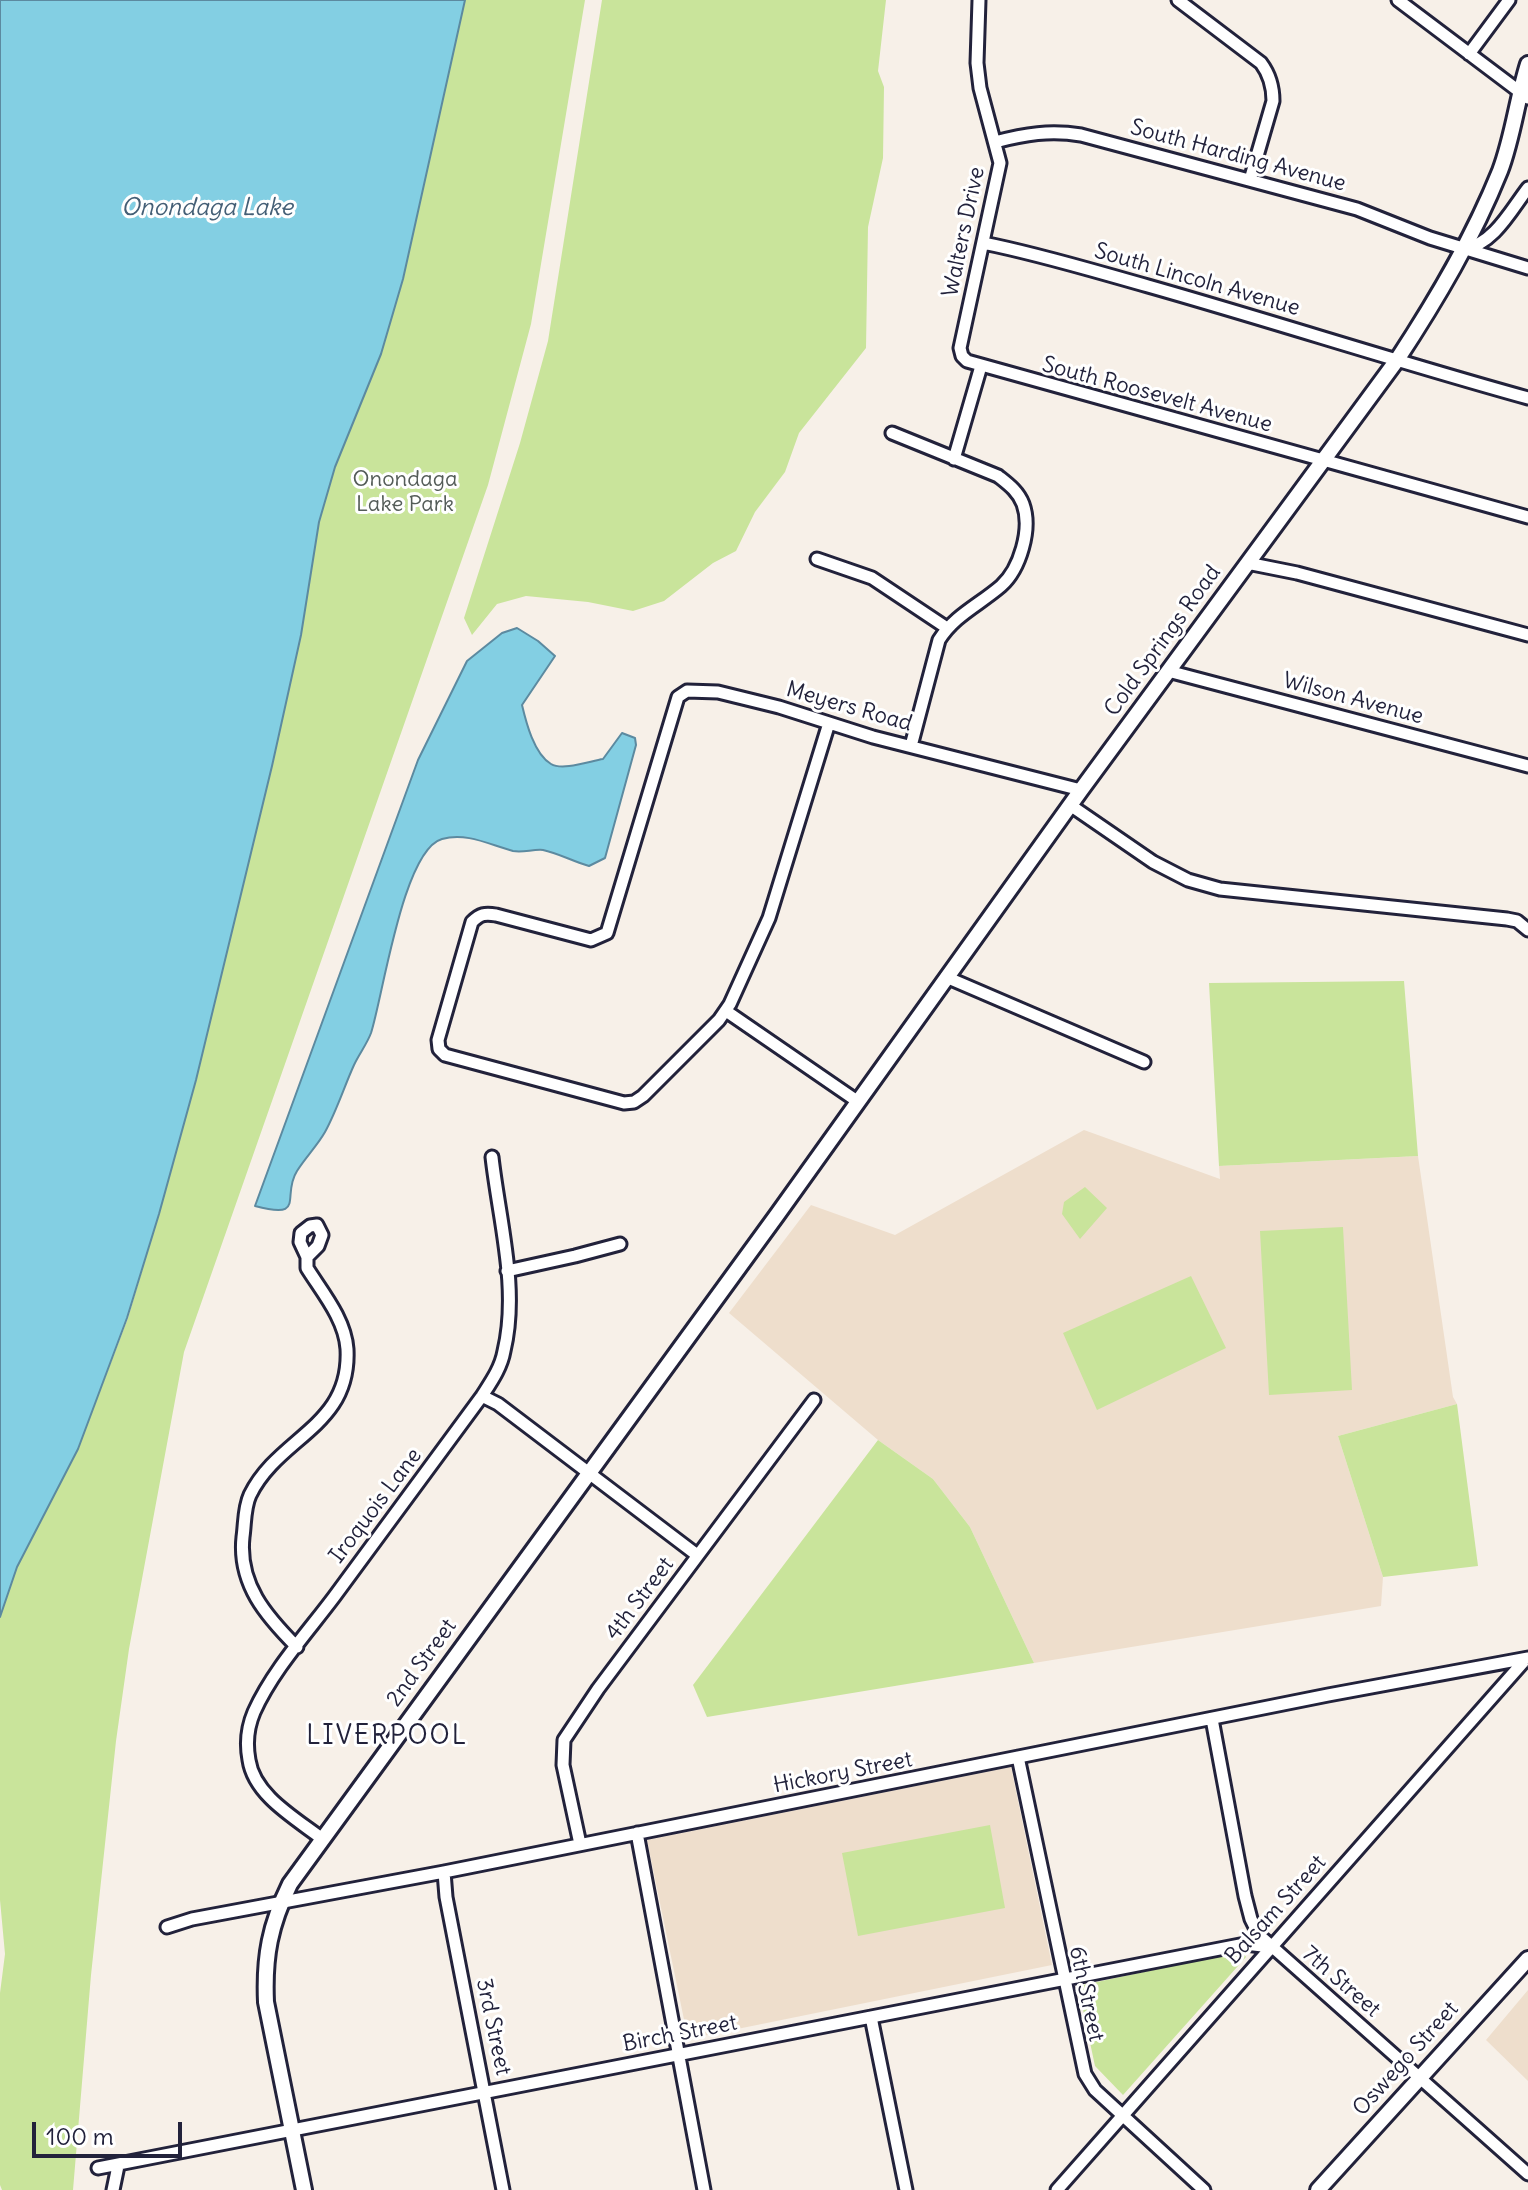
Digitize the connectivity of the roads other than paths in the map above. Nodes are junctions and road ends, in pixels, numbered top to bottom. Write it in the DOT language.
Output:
graph roads {
  1 [pos="979,0"];
  2 [pos="1178,0"];
  3 [pos="1398,0"];
  4 [pos="1509,0"];
  5 [pos="1469,54"];
  6 [pos="1528,64"];
  7 [pos="1524,95"];
  8 [pos="995,142"];
  9 [pos="1250,180"];
  10 [pos="1528,188"];
  11 [pos="983,243"];
  12 [pos="1464,249"];
  13 [pos="1528,268"];
  14 [pos="1397,360"];
  15 [pos="981,366"];
  16 [pos="1528,398"];
  17 [pos="892,433"];
  18 [pos="954,459"];
  19 [pos="1322,461"];
  20 [pos="1528,517"];
  21 [pos="817,559"];
  22 [pos="1247,563"];
  23 [pos="947,628"];
  24 [pos="1528,635"];
  25 [pos="1168,671"];
  26 [pos="829,723"];
  27 [pos="911,746"];
  28 [pos="1528,766"];
  29 [pos="1081,790"];
  30 [pos="1070,805"];
  31 [pos="1528,930"];
  32 [pos="946,977"];
  33 [pos="726,1011"];
  34 [pos="1144,1062"];
  35 [pos="857,1101"];
  36 [pos="492,1157"];
  37 [pos="777,1215"];
  38 [pos="620,1244"];
  39 [pos="307,1257"];
  40 [pos="507,1271"];
  41 [pos="482,1396"];
  42 [pos="814,1400"];
  43 [pos="588,1472"];
  44 [pos="697,1555"];
  45 [pos="297,1647"];
  46 [pos="1527,1658"];
  47 [pos="1212,1719"];
  48 [pos="1018,1757"];
  49 [pos="637,1833"];
  50 [pos="321,1838"];
  51 [pos="580,1844"];
  52 [pos="444,1872"];
  53 [pos="280,1904"];
  54 [pos="167,1927"];
  55 [pos="1271,1947"];
  56 [pos="1528,1959"];
  57 [pos="1063,1979"];
  58 [pos="871,2017"];
  59 [pos="678,2054"];
  60 [pos="1419,2077"];
  61 [pos="486,2094"];
  62 [pos="1122,2116"];
  63 [pos="292,2130"];
  64 [pos="118,2166"];
  65 [pos="98,2168"];
  66 [pos="1528,2174"];
  67 [pos="113,2190"];
  68 [pos="304,2190"];
  69 [pos="503,2190"];
  70 [pos="704,2190"];
  71 [pos="906,2190"];
  72 [pos="1057,2190"];
  73 [pos="1204,2190"];
  74 [pos="1318,2190"];
  1 -- 8 [label="street, Walters Drive"];
  2 -- 9 [label="street"];
  3 -- 5 [label="street"];
  4 -- 5 [label="street"];
  5 -- 7 [label="street"];
  6 -- 7 [label="main road, Cold Springs Road"];
  7 -- 12 [label="main road, Cold Springs Road"];
  8 -- 9 [label="street, South Harding Avenue"];
  8 -- 11 [label="street, Walters Drive"];
  9 -- 12 [label="street, South Harding Avenue"];
  10 -- 12 [label="street"];
  11 -- 14 [label="street, South Lincoln Avenue"];
  11 -- 15 [label="street, Walters Drive"];
  12 -- 13 [label="street, South Harding Avenue"];
  12 -- 14 [label="main road, Cold Springs Road"];
  14 -- 16 [label="street, South Lincoln Avenue"];
  14 -- 19 [label="main road, Cold Springs Road"];
  15 -- 18 [label="street"];
  15 -- 19 [label="street, South Roosevelt Avenue"];
  17 -- 18 [label="street"];
  18 -- 23 [label="street"];
  19 -- 20 [label="street, South Roosevelt Avenue"];
  19 -- 22 [label="main road, Cold Springs Road"];
  21 -- 23 [label="street"];
  22 -- 24 [label="street"];
  22 -- 25 [label="main road, Cold Springs Road"];
  23 -- 27 [label="street"];
  25 -- 28 [label="street, Wilson Avenue"];
  25 -- 29 [label="main road, Cold Springs Road"];
  26 -- 27 [label="street, Meyers Road"];
  26 -- 33 [label="street"];
  26 -- 33 [label="street, Meyers Road"];
  27 -- 29 [label="street, Meyers Road"];
  29 -- 30 [label="main road, Cold Springs Road"];
  30 -- 31 [label="street"];
  30 -- 32 [label="main road, Cold Springs Road"];
  32 -- 34 [label="street"];
  32 -- 35 [label="main road, Cold Springs Road"];
  33 -- 35 [label="street"];
  35 -- 37 [label="main road, Cold Springs Road"];
  36 -- 40 [label="street, Iroquois Lane"];
  37 -- 43 [label="main road, 2nd Street"];
  38 -- 40 [label="street"];
  39 -- 45 [label="street"];
  40 -- 41 [label="street, Iroquois Lane"];
  41 -- 43 [label="street"];
  41 -- 45 [label="street, Iroquois Lane"];
  42 -- 44 [label="street, 4th Street"];
  43 -- 44 [label="street"];
  43 -- 50 [label="main road, 2nd Street"];
  44 -- 51 [label="street, 4th Street"];
  45 -- 50 [label="street, Iroquois Lane"];
  46 -- 47 [label="street, Hickory Street"];
  46 -- 55 [label="street, Balsam Street"];
  47 -- 48 [label="street, Hickory Street"];
  47 -- 55 [label="street, 7th Street"];
  48 -- 49 [label="street, Hickory Street"];
  48 -- 57 [label="street, 6th Street"];
  49 -- 51 [label="street, Hickory Street"];
  49 -- 59 [label="street"];
  50 -- 53 [label="main road, 2nd Street"];
  51 -- 52 [label="street, Hickory Street"];
  52 -- 53 [label="street, Hickory Street"];
  52 -- 61 [label="street, 3rd Street"];
  53 -- 54 [label="street, Hickory Street"];
  53 -- 63 [label="main road, 2nd Street"];
  55 -- 57 [label="street, Birch Street"];
  55 -- 60 [label="street, 7th Street"];
  55 -- 62 [label="street, Balsam Street"];
  56 -- 60 [label="main road, Oswego Street"];
  57 -- 58 [label="street, Birch Street"];
  57 -- 62 [label="street, 6th Street"];
  58 -- 59 [label="street, Birch Street"];
  58 -- 71 [label="street"];
  59 -- 61 [label="street, Birch Street"];
  59 -- 70 [label="street"];
  60 -- 66 [label="street, 7th Street"];
  60 -- 74 [label="main road, Oswego Street"];
  61 -- 63 [label="street, Birch Street"];
  61 -- 69 [label="street, 3rd Street"];
  62 -- 72 [label="street, Balsam Street"];
  62 -- 73 [label="street, 6th Street"];
  63 -- 64 [label="street, Birch Street"];
  63 -- 68 [label="main road, 2nd Street"];
  64 -- 65 [label="street, Birch Street"];
  64 -- 67 [label="street"];
}
